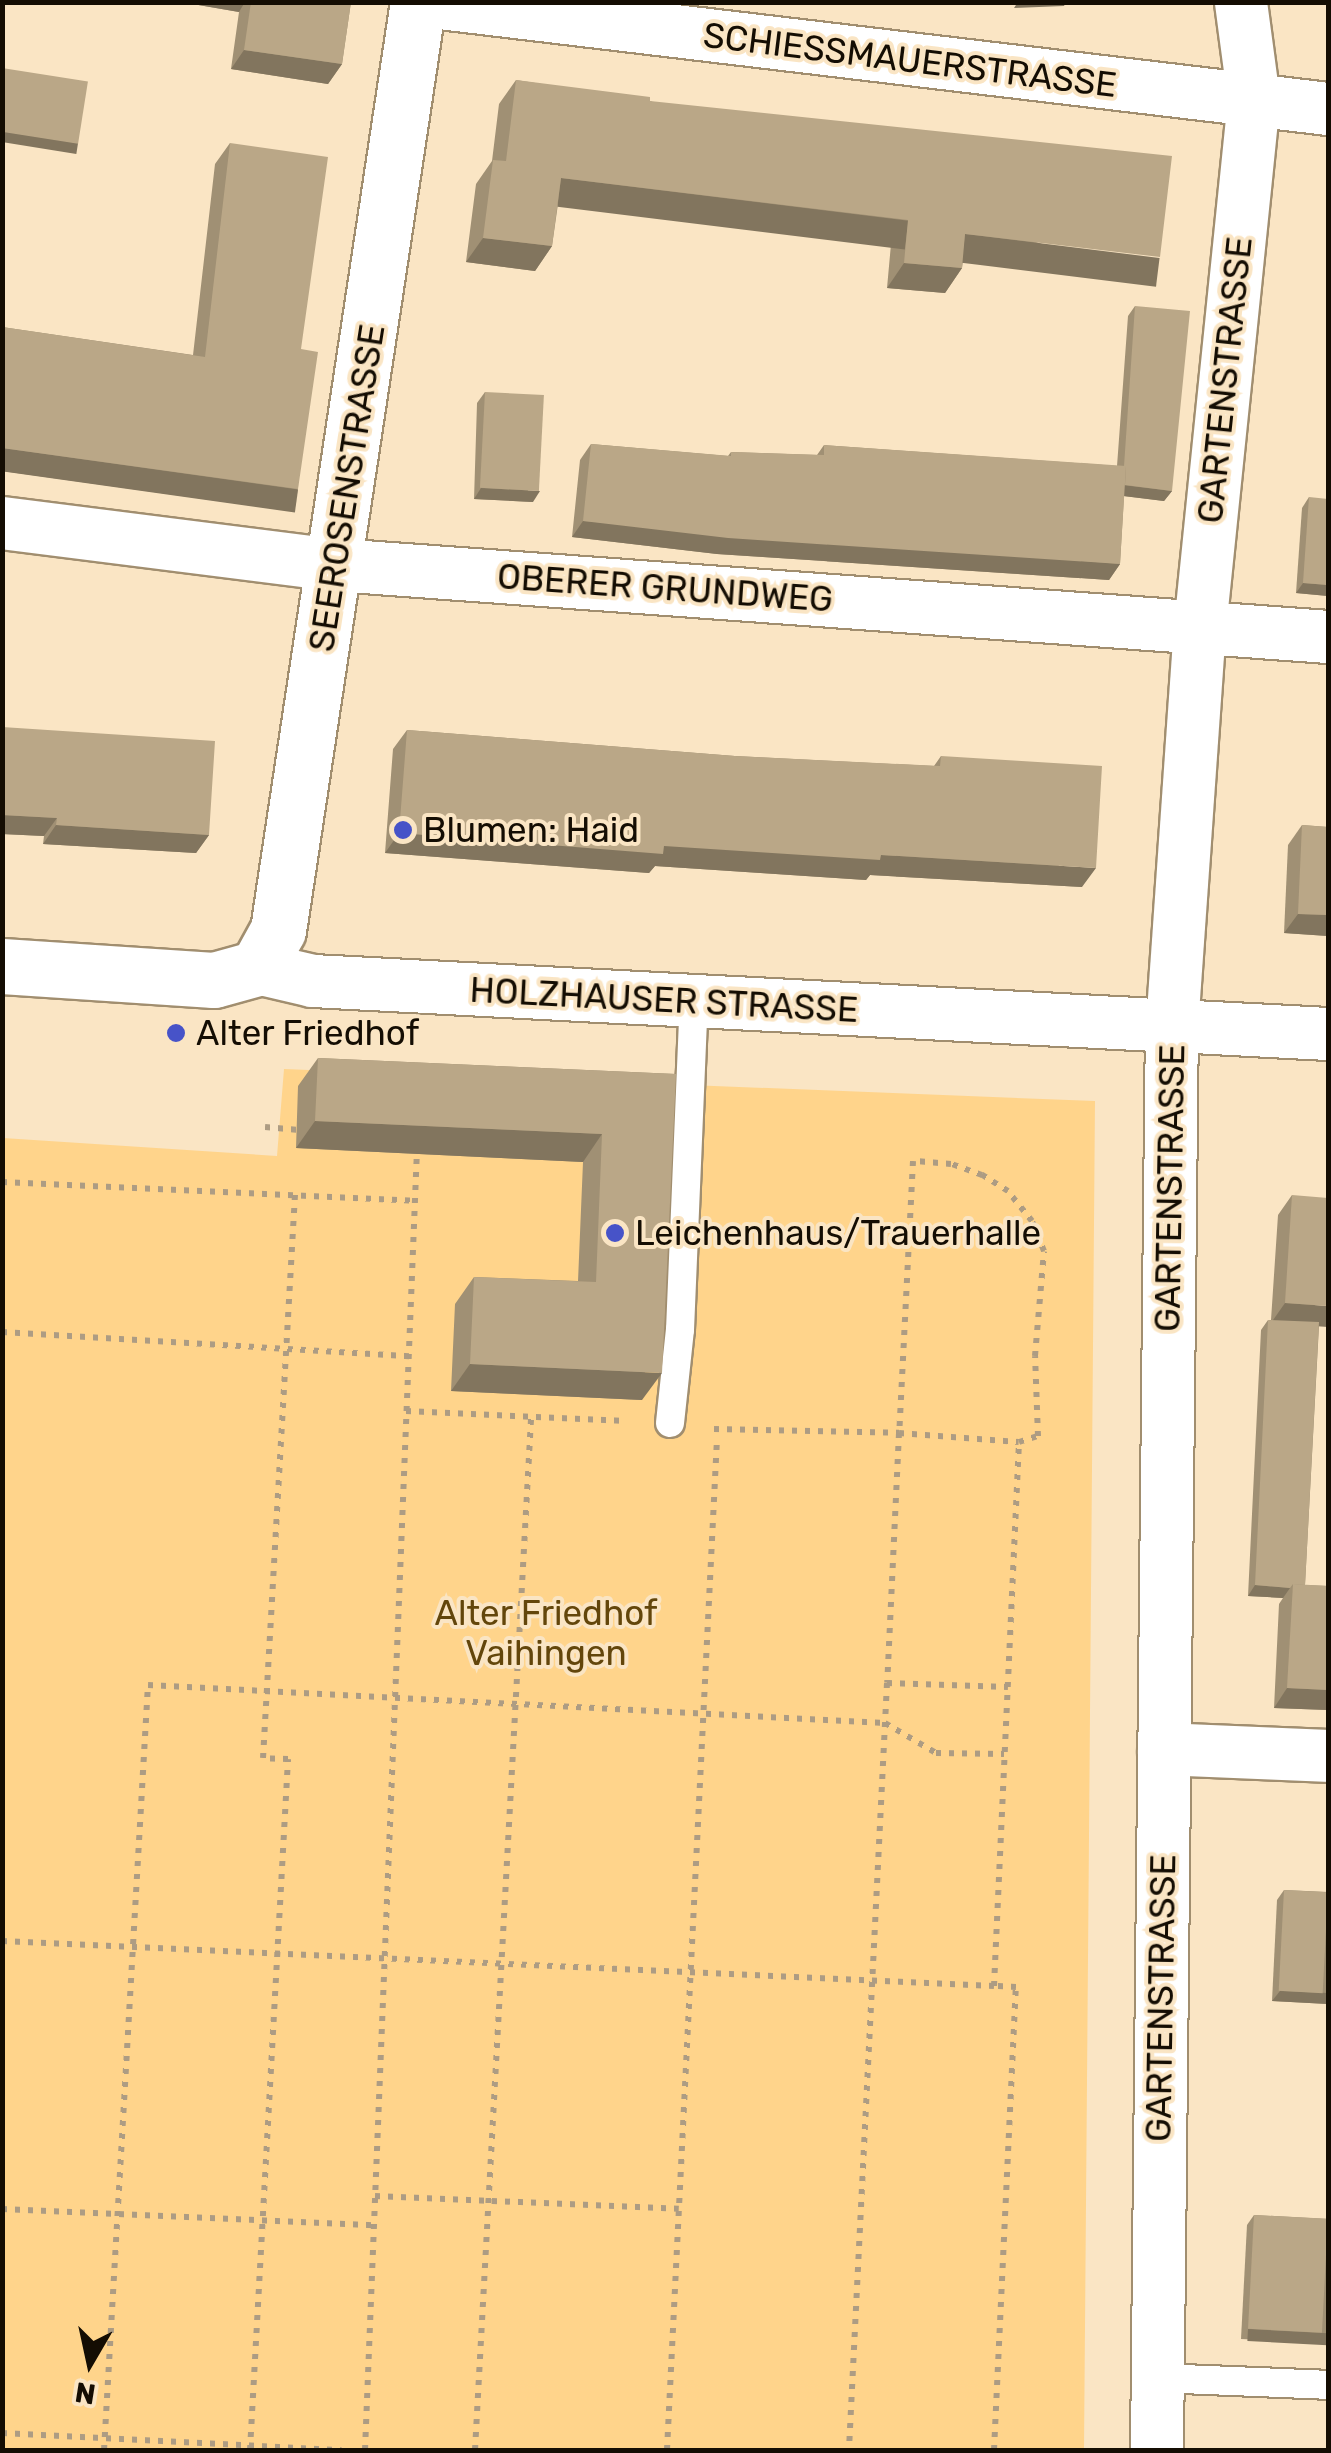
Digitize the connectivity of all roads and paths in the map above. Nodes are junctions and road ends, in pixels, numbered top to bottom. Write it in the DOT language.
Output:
graph roads {
  1 [pos="418,2"];
  2 [pos="432,2"];
  3 [pos="1241,2"];
  4 [pos="1254,100"];
  5 [pos="1328,109"];
  6 [pos="2,523"];
  7 [pos="336,565"];
  8 [pos="1200,628"];
  9 [pos="1328,637"];
  10 [pos="2,966"];
  11 [pos="257,968"];
  12 [pos="694,1002"];
  13 [pos="1172,1027"];
  14 [pos="1328,1034"];
  15 [pos="265,1127"];
  16 [pos="318,1131"];
  17 [pos="418,1136"];
  18 [pos="2,1182"];
  19 [pos="295,1195"];
  20 [pos="414,1202"];
  21 [pos="2,1332"];
  22 [pos="286,1348"];
  23 [pos="408,1356"];
  24 [pos="406,1411"];
  25 [pos="531,1418"];
  26 [pos="670,1423"];
  27 [pos="717,1429"];
  28 [pos="899,1434"];
  29 [pos="1019,1442"];
  30 [pos="886,1683"];
  31 [pos="1008,1687"];
  32 [pos="267,1691"];
  33 [pos="395,1697"];
  34 [pos="514,1706"];
  35 [pos="704,1711"];
  36 [pos="885,1722"];
  37 [pos="1164,1748"];
  38 [pos="1004,1754"];
  39 [pos="1328,1756"];
  40 [pos="2,1940"];
  41 [pos="133,1946"];
  42 [pos="277,1953"];
  43 [pos="384,1958"];
  44 [pos="501,1964"];
  45 [pos="690,1972"];
  46 [pos="872,1980"];
  47 [pos="994,1986"];
  48 [pos="374,2196"];
  49 [pos="488,2202"];
  50 [pos="2,2209"];
  51 [pos="678,2209"];
  52 [pos="118,2214"];
  53 [pos="262,2219"];
  54 [pos="374,2225"];
  55 [pos="1157,2378"];
  56 [pos="1328,2385"];
  57 [pos="2,2433"];
  58 [pos="104,2438"];
  59 [pos="250,2448"];
  60 [pos="104,2450"];
  61 [pos="342,2450"];
  62 [pos="365,2450"];
  63 [pos="474,2450"];
  64 [pos="667,2450"];
  65 [pos="849,2450"];
  66 [pos="994,2450"];
  67 [pos="1157,2450"];
  1 -- 7 [label="street, SEEROSENSTRASSE"];
  2 -- 4 [label="street, SCHIESSMAUERSTRASSE"];
  3 -- 4 [label="street, GARTENSTRASSE"];
  4 -- 5 [label="street, SCHIESSMAUERSTRASSE"];
  4 -- 8 [label="street, GARTENSTRASSE"];
  6 -- 7 [label="street, OBERER GRUNDWEG"];
  7 -- 8 [label="street, OBERER GRUNDWEG"];
  7 -- 11 [label="street, SEEROSENSTRASSE"];
  8 -- 9 [label="street, OBERER GRUNDWEG"];
  8 -- 13 [label="street, GARTENSTRASSE"];
  10 -- 11 [label="street, HOLZHAUSER STRASSE"];
  11 -- 12 [label="street, HOLZHAUSER STRASSE"];
  12 -- 13 [label="street, HOLZHAUSER STRASSE"];
  12 -- 26 [label="lane"];
  13 -- 14 [label="street, HOLZHAUSER STRASSE"];
  13 -- 37 [label="street, GARTENSTRASSE"];
  15 -- 16 [label="path"];
  17 -- 20 [label="path"];
  18 -- 19 [label="path"];
  19 -- 20 [label="path"];
  19 -- 22 [label="path"];
  20 -- 23 [label="path"];
  21 -- 22 [label="path"];
  22 -- 23 [label="path"];
  22 -- 32 [label="path"];
  23 -- 24 [label="path"];
  24 -- 25 [label="path"];
  24 -- 33 [label="path"];
  25 -- 26 [label="path"];
  25 -- 34 [label="path"];
  26 -- 27 [label="path"];
  27 -- 28 [label="path"];
  27 -- 35 [label="path"];
  28 -- 29 [label="path"];
  28 -- 29 [label="path"];
  28 -- 30 [label="path"];
  29 -- 31 [label="path"];
  30 -- 31 [label="path"];
  30 -- 36 [label="path"];
  31 -- 38 [label="path"];
  32 -- 33 [label="path"];
  32 -- 41 [label="path"];
  32 -- 42 [label="path"];
  33 -- 34 [label="path"];
  33 -- 43 [label="path"];
  34 -- 35 [label="path"];
  34 -- 44 [label="path"];
  35 -- 36 [label="path"];
  35 -- 45 [label="path"];
  36 -- 38 [label="path"];
  36 -- 46 [label="path"];
  37 -- 39 [label="street"];
  37 -- 55 [label="street, GARTENSTRASSE"];
  38 -- 47 [label="path"];
  40 -- 41 [label="path"];
  41 -- 42 [label="path"];
  41 -- 52 [label="path"];
  42 -- 43 [label="path"];
  42 -- 53 [label="path"];
  43 -- 44 [label="path"];
  43 -- 48 [label="path"];
  44 -- 45 [label="path"];
  44 -- 49 [label="path"];
  45 -- 46 [label="path"];
  45 -- 51 [label="path"];
  46 -- 47 [label="path"];
  46 -- 65 [label="path"];
  47 -- 66 [label="path"];
  48 -- 49 [label="path"];
  48 -- 54 [label="path"];
  49 -- 51 [label="path"];
  49 -- 63 [label="path"];
  50 -- 52 [label="path"];
  51 -- 64 [label="path"];
  52 -- 53 [label="path"];
  52 -- 58 [label="path"];
  53 -- 54 [label="path"];
  53 -- 59 [label="path"];
  54 -- 62 [label="path"];
  55 -- 56 [label="lane"];
  55 -- 67 [label="street, GARTENSTRASSE"];
  57 -- 58 [label="path"];
  58 -- 59 [label="path"];
  58 -- 60 [label="path"];
  59 -- 61 [label="path"];
}
